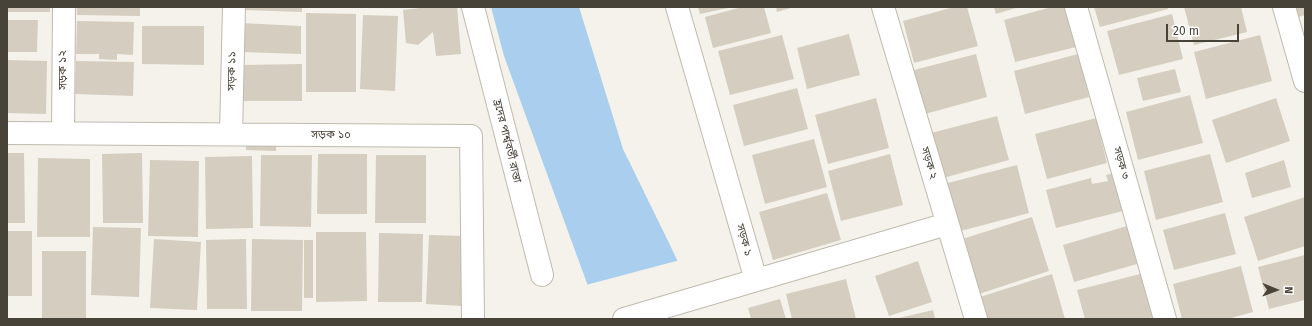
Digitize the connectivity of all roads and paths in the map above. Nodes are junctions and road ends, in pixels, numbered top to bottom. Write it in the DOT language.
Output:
graph roads {
  1 [pos="64,7"];
  2 [pos="234,7"];
  3 [pos="473,7"];
  4 [pos="677,7"];
  5 [pos="883,7"];
  6 [pos="1076,7"];
  7 [pos="1284,7"];
  8 [pos="1305,81"];
  9 [pos="7,133"];
  10 [pos="63,133"];
  11 [pos="231,134"];
  12 [pos="947,224"];
  13 [pos="542,275"];
  14 [pos="756,280"];
  15 [pos="473,319"];
  16 [pos="624,319"];
  17 [pos="976,319"];
  18 [pos="1165,319"];
  1 -- 10 [label="street, সড়ক ১২"];
  2 -- 11 [label="street, সড়ক ১১"];
  3 -- 13 [label="street, হ্রদের পার্শ্ববর্তী রাস্তা"];
  4 -- 14 [label="street, সড়ক ১"];
  5 -- 12 [label="street, সড়ক ২"];
  6 -- 18 [label="street, সড়ক ৩"];
  7 -- 8 [label="street"];
  9 -- 10 [label="street, সড়ক ১০"];
  10 -- 11 [label="street, সড়ক ১০"];
  11 -- 15 [label="street, সড়ক ১০"];
  12 -- 14 [label="street"];
  12 -- 17 [label="street, সড়ক ২"];
  14 -- 16 [label="street"];
}
